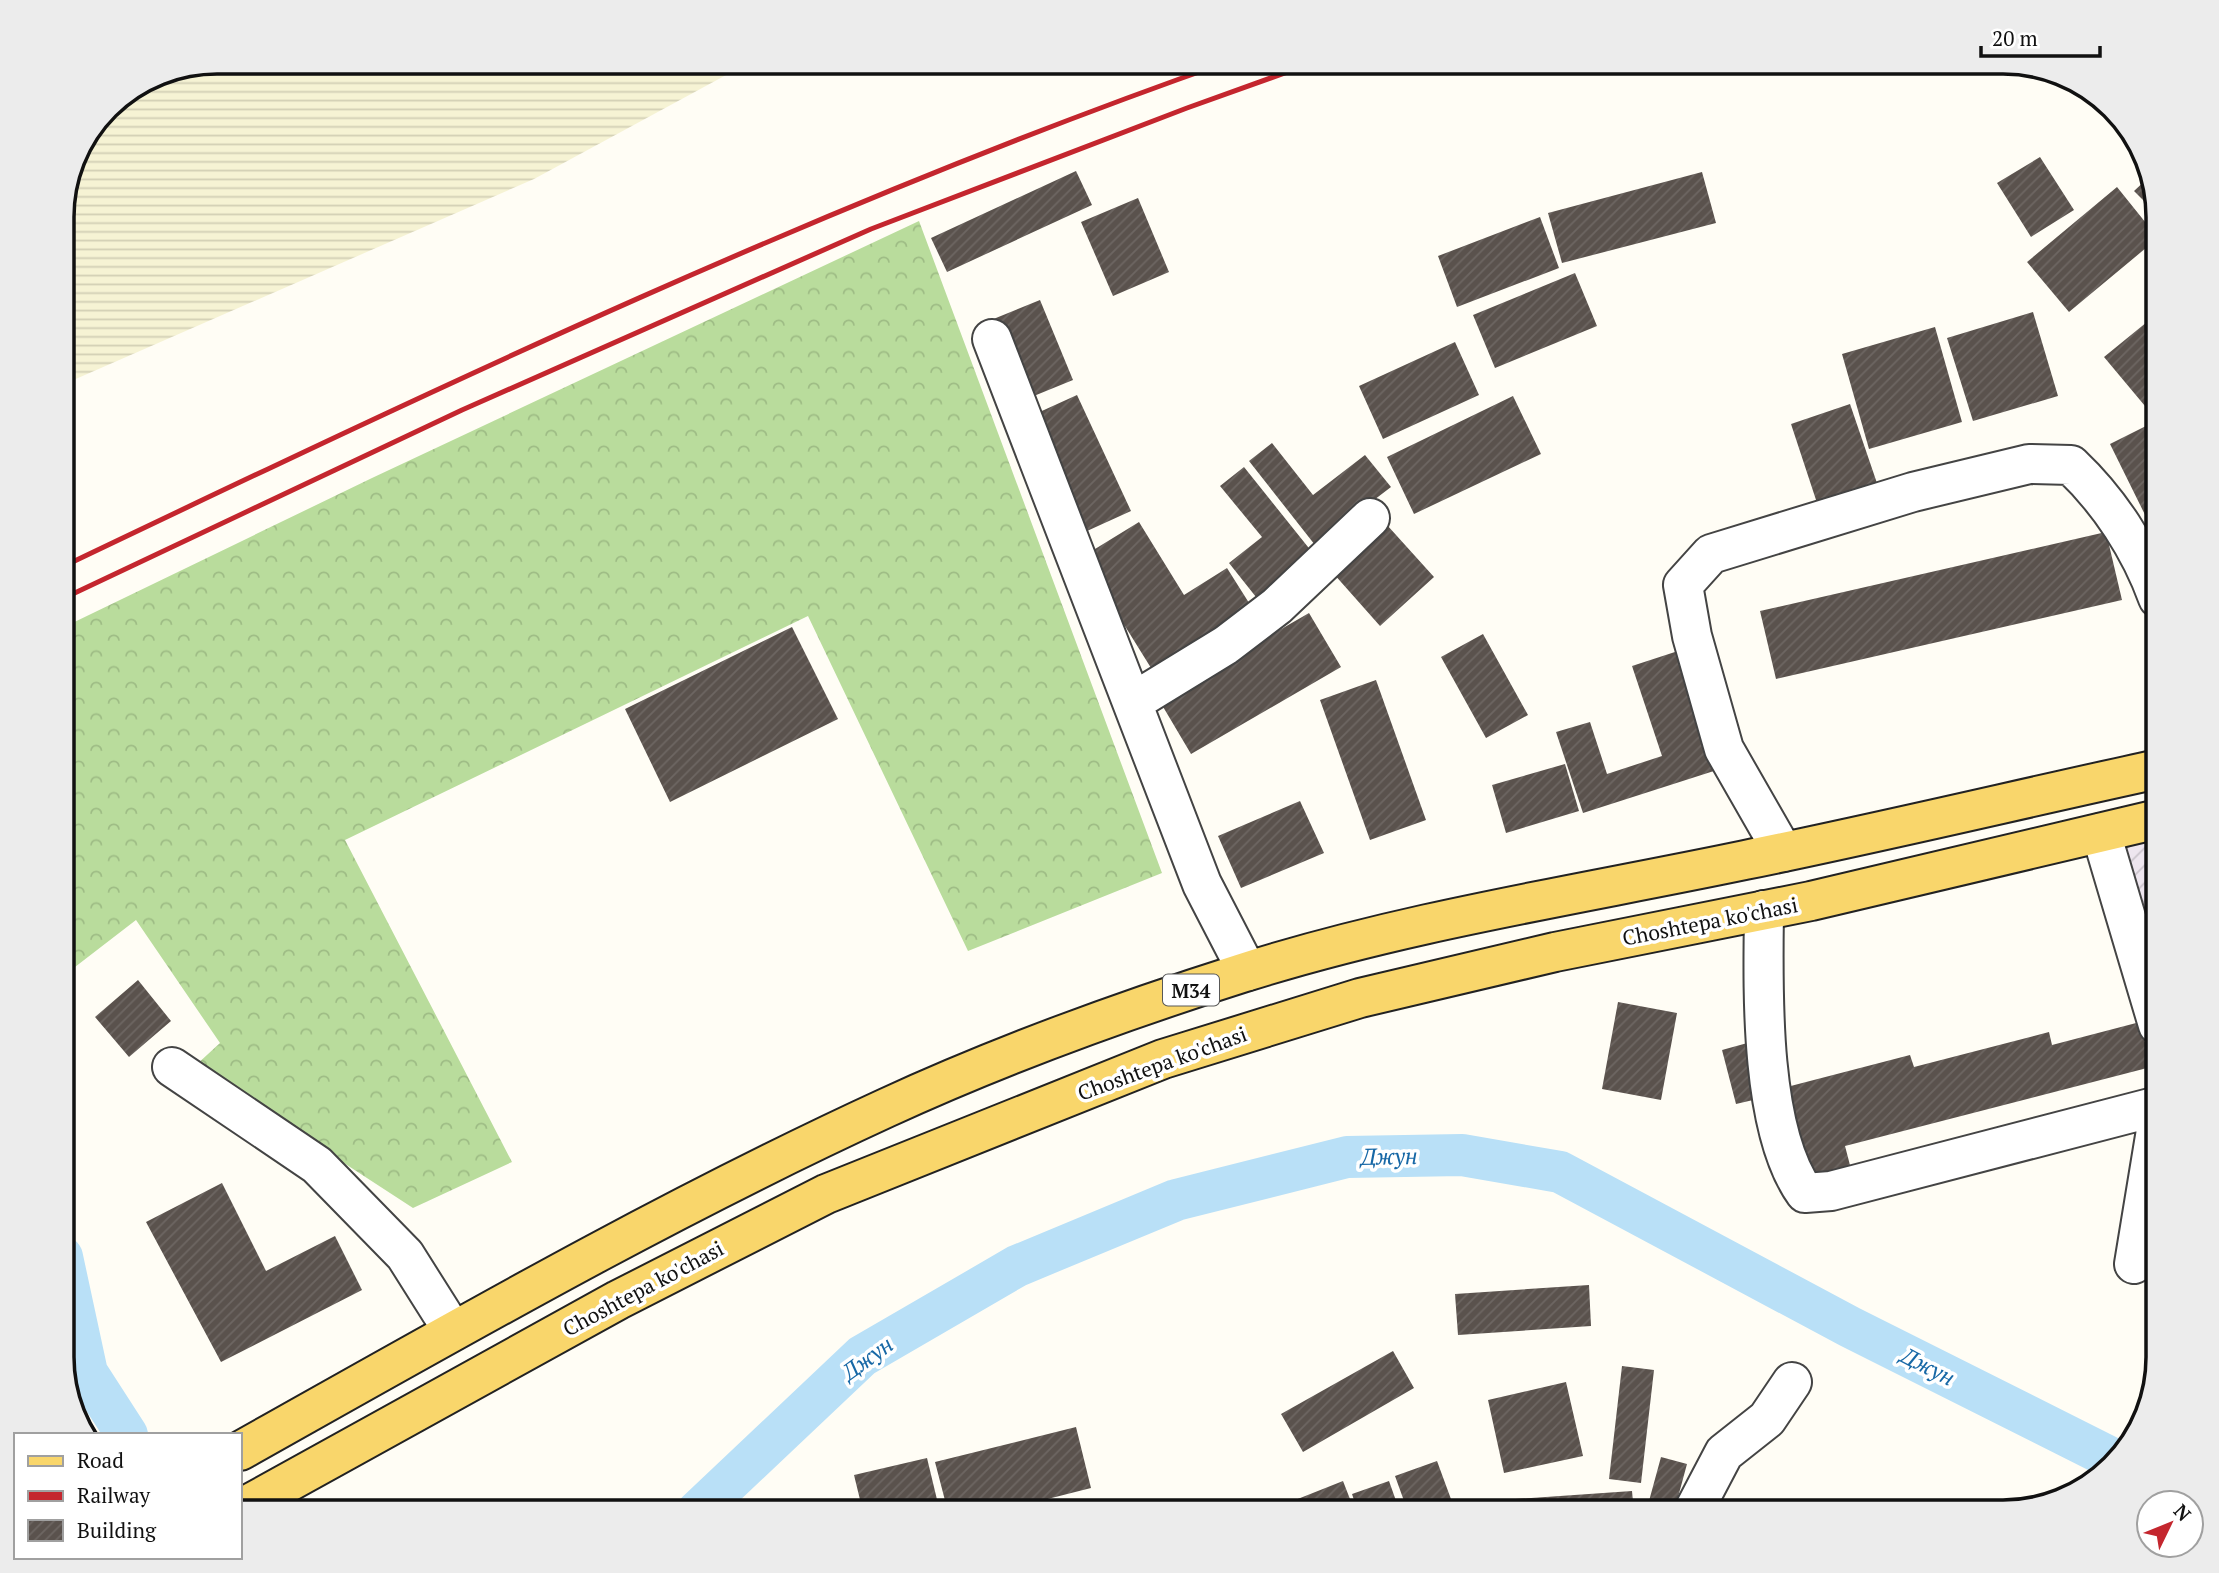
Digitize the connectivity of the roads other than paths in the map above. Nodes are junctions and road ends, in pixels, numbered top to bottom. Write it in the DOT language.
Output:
graph roads {
  1 [pos="992,339"];
  2 [pos="1370,518"];
  3 [pos="2146,569"];
  4 [pos="1133,702"];
  5 [pos="2146,772"];
  6 [pos="2146,822"];
  7 [pos="2101,833"];
  8 [pos="1783,852"];
  9 [pos="1764,909"];
  10 [pos="1247,971"];
  11 [pos="2146,985"];
  12 [pos="172,1067"];
  13 [pos="2146,1109"];
  14 [pos="2146,1191"];
  15 [pos="2134,1264"];
  16 [pos="453,1331"];
  17 [pos="1792,1382"];
  18 [pos="242,1450"];
  19 [pos="254,1500"];
  20 [pos="1699,1500"];
  1 -- 4 [label="street"];
  2 -- 4 [label="street"];
  3 -- 8 [label="street"];
  4 -- 10 [label="street"];
  5 -- 8 [label="main road, M34"];
  6 -- 7 [label="main road, Choshtepa ko'chasi"];
  7 -- 9 [label="main road, Choshtepa ko'chasi"];
  7 -- 11 [label="street"];
  8 -- 10 [label="main road, M34"];
  9 -- 13 [label="street"];
  9 -- 19 [label="main road, Choshtepa ko'chasi"];
  10 -- 16 [label="main road, M34"];
  12 -- 16 [label="street"];
  14 -- 15 [label="street"];
  16 -- 18 [label="main road, M34"];
  17 -- 20 [label="street"];
}
